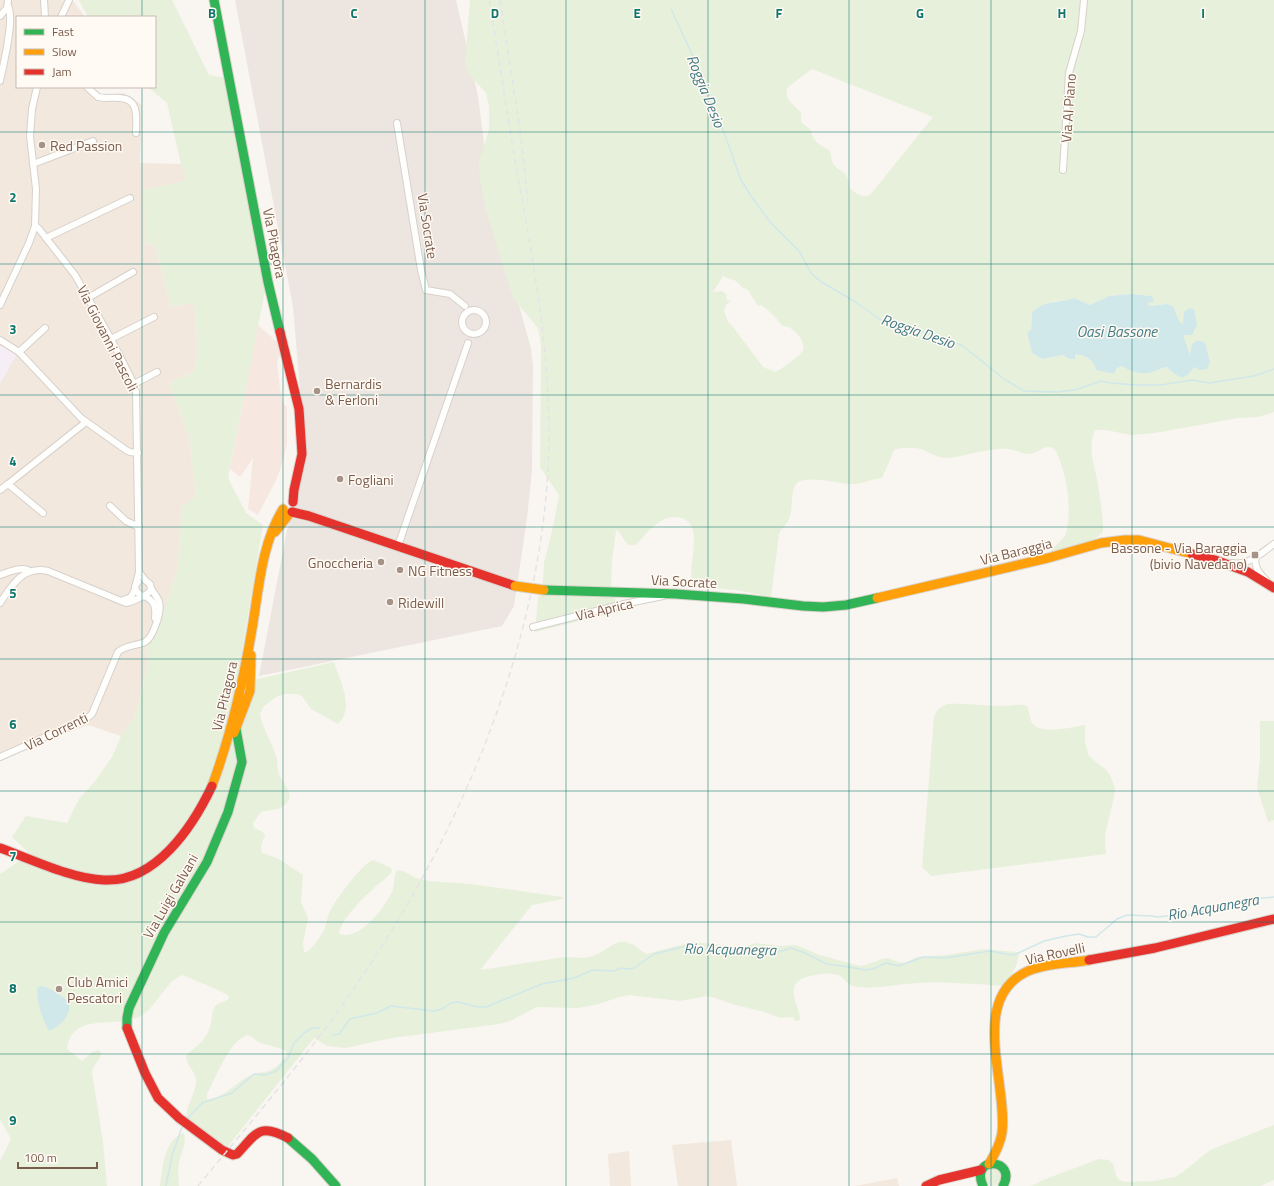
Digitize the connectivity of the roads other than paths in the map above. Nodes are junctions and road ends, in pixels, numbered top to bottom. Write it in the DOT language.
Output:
graph roads {
  1 [pos="44,0"];
  2 [pos="69,0"];
  3 [pos="214,0"];
  4 [pos="1084,0"];
  5 [pos="8,3"];
  6 [pos="0,16"];
  7 [pos="45,16"];
  8 [pos="61,16"];
  9 [pos="0,81"];
  10 [pos="37,88"];
  11 [pos="88,88"];
  12 [pos="397,123"];
  13 [pos="136,133"];
  14 [pos="93,141"];
  15 [pos="33,164"];
  16 [pos="1063,170"];
  17 [pos="130,198"];
  18 [pos="35,226"];
  19 [pos="46,238"];
  20 [pos="133,272"];
  21 [pos="88,298"];
  22 [pos="0,305"];
  23 [pos="465,306"];
  24 [pos="474,310"];
  25 [pos="463,316"];
  26 [pos="154,317"];
  27 [pos="46,328"];
  28 [pos="466,331"];
  29 [pos="475,334"];
  30 [pos="0,340"];
  31 [pos="111,340"];
  32 [pos="468,343"];
  33 [pos="19,352"];
  34 [pos="157,372"];
  35 [pos="134,384"];
  36 [pos="86,422"];
  37 [pos="138,453"];
  38 [pos="8,484"];
  39 [pos="0,490"];
  40 [pos="110,506"];
  41 [pos="290,507"];
  42 [pos="43,513"];
  43 [pos="139,527"];
  44 [pos="1274,544"];
  45 [pos="398,546"];
  46 [pos="1255,558"];
  47 [pos="1215,560"];
  48 [pos="30,572"];
  49 [pos="139,572"];
  50 [pos="1248,572"];
  51 [pos="0,575"];
  52 [pos="145,580"];
  53 [pos="136,586"];
  54 [pos="1274,587"];
  55 [pos="151,588"];
  56 [pos="676,594"];
  57 [pos="143,596"];
  58 [pos="121,601"];
  59 [pos="0,603"];
  60 [pos="823,607"];
  61 [pos="155,624"];
  62 [pos="533,627"];
  63 [pos="250,641"];
  64 [pos="250,686"];
  65 [pos="240,689"];
  66 [pos="248,697"];
  67 [pos="236,729"];
  68 [pos="227,745"];
  69 [pos="0,757"];
  70 [pos="0,848"];
  71 [pos="1274,919"];
  72 [pos="998,1149"];
  73 [pos="989,1164"];
  74 [pos="981,1170"];
  75 [pos="1005,1171"];
  76 [pos="962,1175"];
  77 [pos="982,1184"];
  78 [pos="336,1186"];
  79 [pos="926,1186"];
  80 [pos="1003,1186"];
  81 [pos="1010,1186"];
  1 -- 7 [label="street"];
  2 -- 8 [label="street"];
  3 -- 41 [label="street, Via Pitagora"];
  4 -- 16 [label="street, Via Al Piano"];
  5 -- 6 [label="street"];
  5 -- 9 [label="street"];
  10 -- 15 [label="street"];
  11 -- 13 [label="street"];
  12 -- 23 [label="street, Via Socrate"];
  14 -- 15 [label="street"];
  15 -- 18 [label="street"];
  17 -- 19 [label="street"];
  18 -- 19 [label="street, Via Giovanni Pascoli"];
  18 -- 22 [label="street"];
  19 -- 21 [label="street, Via Giovanni Pascoli"];
  20 -- 21 [label="street"];
  21 -- 31 [label="street, Via Giovanni Pascoli"];
  23 -- 24 [label="street"];
  23 -- 25 [label="street"];
  24 -- 25 [label="street"];
  24 -- 29 [label="street"];
  25 -- 28 [label="street"];
  26 -- 31 [label="street"];
  27 -- 33 [label="street"];
  28 -- 29 [label="street"];
  28 -- 32 [label="street"];
  29 -- 32 [label="street"];
  30 -- 33 [label="street"];
  31 -- 35 [label="street, Via Giovanni Pascoli"];
  32 -- 45 [label="street"];
  33 -- 36 [label="street"];
  34 -- 35 [label="street"];
  35 -- 37 [label="street, Via Giovanni Pascoli"];
  36 -- 37 [label="street"];
  36 -- 38 [label="street"];
  37 -- 43 [label="street, Via Giovanni Pascoli"];
  38 -- 39 [label="street"];
  38 -- 42 [label="street"];
  40 -- 43 [label="street"];
  41 -- 45 [label="street"];
  41 -- 63 [label="street, Via Pitagora"];
  43 -- 49 [label="street, Via Giovanni Pascoli"];
  44 -- 46 [label="street, Via Baraggia"];
  45 -- 56 [label="street, Via Socrate, bridge"];
  46 -- 47 [label="street, Via Baraggia"];
  46 -- 50 [label="street"];
  46 -- 54 [label="street"];
  47 -- 50 [label="street, Via Baraggia"];
  47 -- 60 [label="street, Via Baraggia"];
  48 -- 51 [label="street"];
  48 -- 58 [label="street"];
  48 -- 59 [label="street"];
  49 -- 52 [label="street"];
  49 -- 53 [label="street, Via Giovanni Pascoli"];
  50 -- 54 [label="street, Via Baraggia"];
  52 -- 53 [label="street"];
  52 -- 55 [label="street"];
  53 -- 57 [label="street"];
  53 -- 58 [label="street"];
  55 -- 57 [label="street"];
  55 -- 61 [label="street, Via Correnti"];
  56 -- 60 [label="street, Via Socrate"];
  56 -- 62 [label="street, Via Aprica"];
  57 -- 58 [label="street"];
  57 -- 61 [label="street"];
  61 -- 69 [label="street, Via Correnti"];
  63 -- 64 [label="street, Via Pitagora"];
  63 -- 65 [label="street, Via Pitagora"];
  64 -- 65 [label="street"];
  64 -- 66 [label="street, Via Pitagora"];
  65 -- 66 [label="street"];
  65 -- 68 [label="street, Via Pitagora"];
  66 -- 67 [label="street, Via Pitagora"];
  67 -- 68 [label="street, Via Pitagora"];
  67 -- 78 [label="street, Via Luigi Galvani"];
  68 -- 70 [label="street"];
  71 -- 72 [label="street, Via Rovelli"];
  72 -- 73 [label="street, Via Rovelli"];
  72 -- 75 [label="street, Via Rovelli"];
  73 -- 74 [label="street"];
  73 -- 75 [label="street"];
  74 -- 76 [label="street"];
  74 -- 77 [label="street"];
  75 -- 80 [label="street"];
  75 -- 81 [label="street, Via Rovelli"];
  76 -- 77 [label="street"];
  76 -- 79 [label="street"];
}
